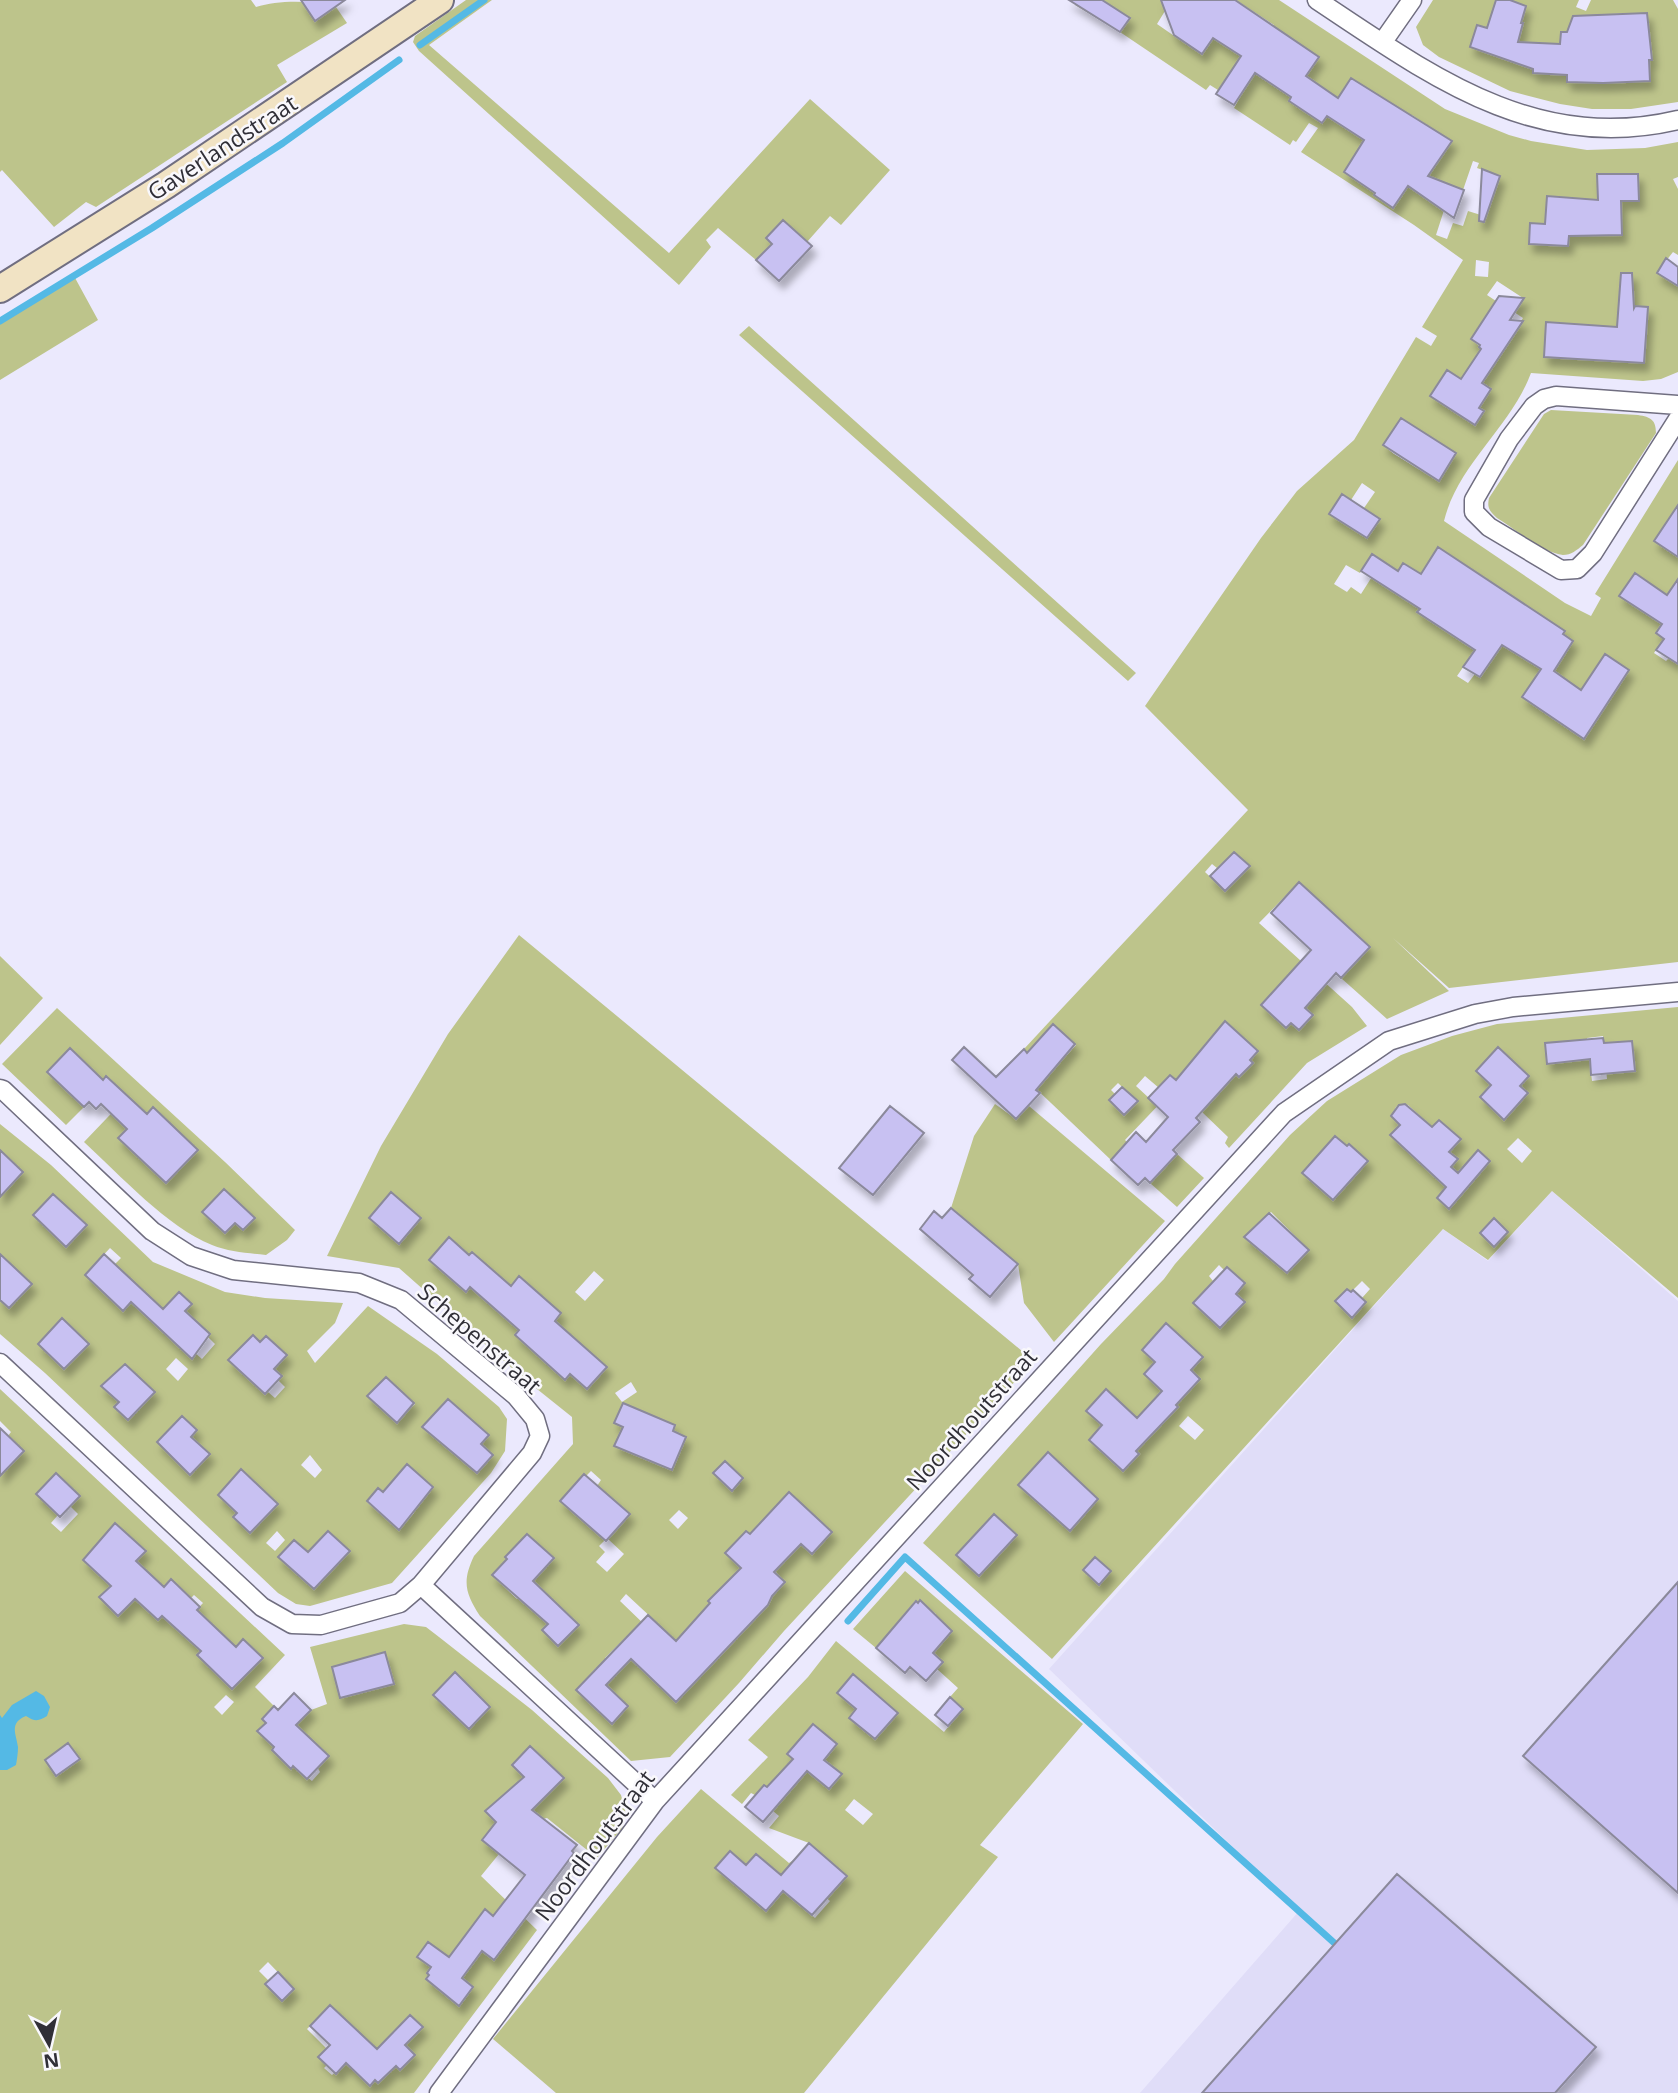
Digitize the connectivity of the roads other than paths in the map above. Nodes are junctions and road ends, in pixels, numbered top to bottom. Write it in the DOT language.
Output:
graph roads {
  1 [pos="440,0"];
  2 [pos="1317,0"];
  3 [pos="1412,0"];
  4 [pos="1382,43"];
  5 [pos="1678,120"];
  6 [pos="0,289"];
  7 [pos="1678,405"];
  8 [pos="1678,419"];
  9 [pos="1678,992"];
  10 [pos="0,1090"];
  11 [pos="0,1363"];
  12 [pos="421,1585"];
  13 [pos="655,1801"];
  14 [pos="439,2093"];
  1 -- 6 [label="main road, Gaverlandstraat"];
  2 -- 4 [label="street"];
  3 -- 4 [label="street"];
  4 -- 5 [label="street"];
  7 -- 8 [label="street"];
  9 -- 13 [label="street, Noordhoutstraat"];
  10 -- 12 [label="street, Schepenstraat"];
  11 -- 12 [label="street, Schepenstraat"];
  12 -- 13 [label="street"];
  13 -- 14 [label="street, Noordhoutstraat"];
}
